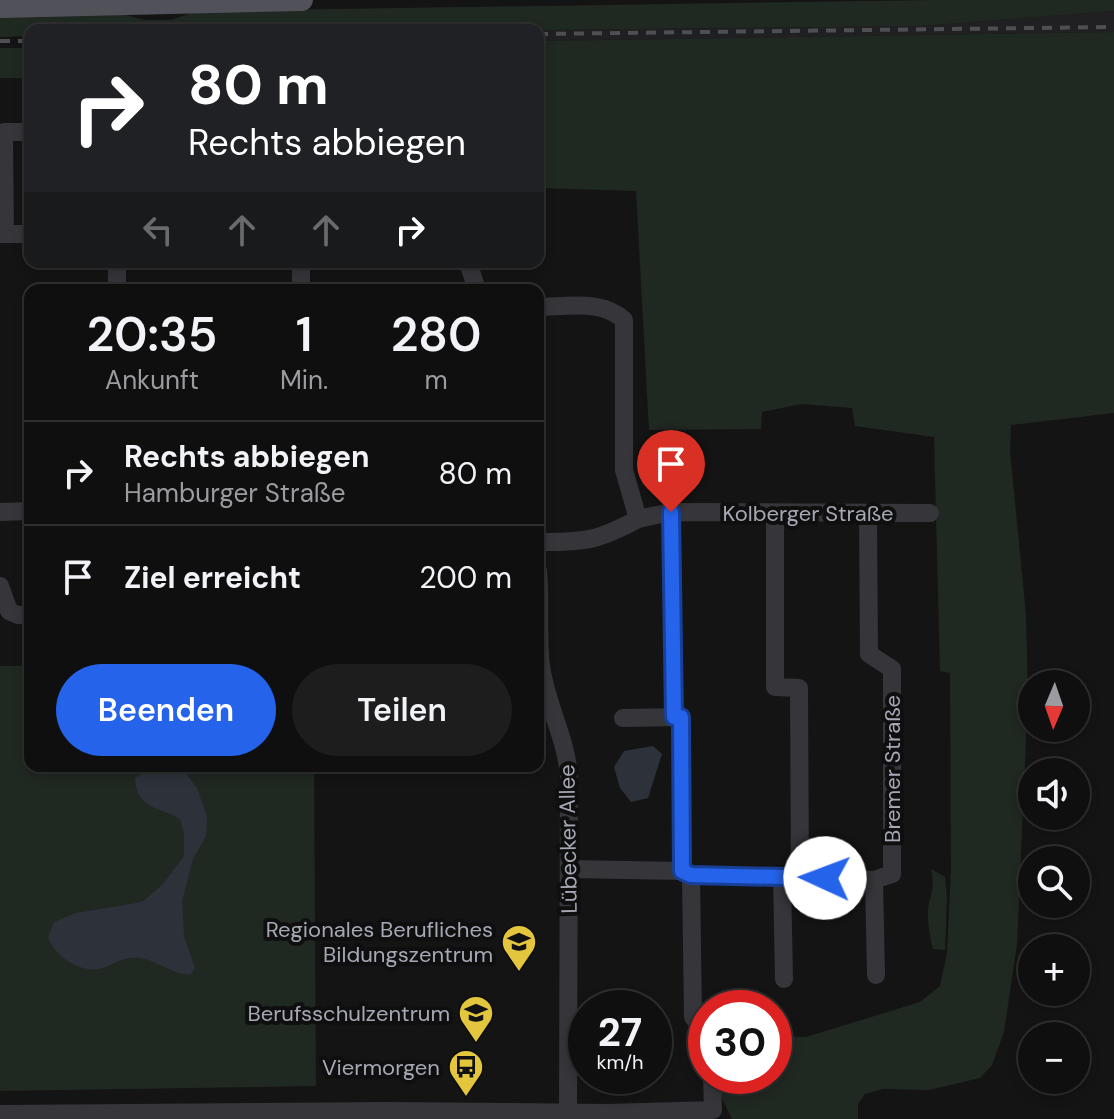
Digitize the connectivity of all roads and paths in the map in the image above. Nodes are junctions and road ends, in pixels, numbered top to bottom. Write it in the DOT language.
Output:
graph roads {
  1 [pos="302,0"];
  2 [pos="0,7"];
  3 [pos="2,132"];
  4 [pos="24,132"];
  5 [pos="2,234"];
  6 [pos="24,234"];
  7 [pos="544,307"];
  8 [pos="24,511"];
  9 [pos="0,512"];
  10 [pos="671,512"];
  11 [pos="775,513"];
  12 [pos="868,513"];
  13 [pos="930,513"];
  14 [pos="638,519"];
  15 [pos="544,542"];
  16 [pos="0,586"];
  17 [pos="24,615"];
  18 [pos="544,682"];
  19 [pos="674,717"];
  20 [pos="623,718"];
  21 [pos="569,869"];
  22 [pos="686,873"];
  23 [pos="791,878"];
  24 [pos="874,880"];
  25 [pos="876,975"];
  26 [pos="784,979"];
  27 [pos="692,990"];
  28 [pos="713,1094"];
  29 [pos="568,1111"];
  30 [pos="0,1114"];
  31 [pos="613,1116"];
  1 -- 2 [label="main road"];
  3 -- 4 [label="street"];
  3 -- 5 [label="street"];
  5 -- 6 [label="street"];
  7 -- 14 [label="street"];
  8 -- 9 [label="street"];
  10 -- 11 [label="street, Kolberger Straße"];
  10 -- 14 [label="street, Kolberger Straße"];
  10 -- 19 [label="street"];
  11 -- 12 [label="street, Kolberger Straße"];
  11 -- 23 [label="street"];
  12 -- 13 [label="street, Kolberger Straße"];
  12 -- 24 [label="street, Bremer Straße"];
  14 -- 15 [label="street, Kolberger Straße"];
  16 -- 17 [label="street"];
  18 -- 21 [label="street, Lübecker Allee"];
  19 -- 20 [label="street"];
  19 -- 22 [label="street"];
  21 -- 22 [label="street"];
  21 -- 29 [label="street, Lübecker Allee"];
  22 -- 23 [label="street"];
  22 -- 27 [label="street"];
  23 -- 24 [label="street"];
  23 -- 26 [label="street"];
  24 -- 25 [label="street"];
  28 -- 31 [label="street"];
  29 -- 30 [label="street"];
  29 -- 31 [label="street"];
}
